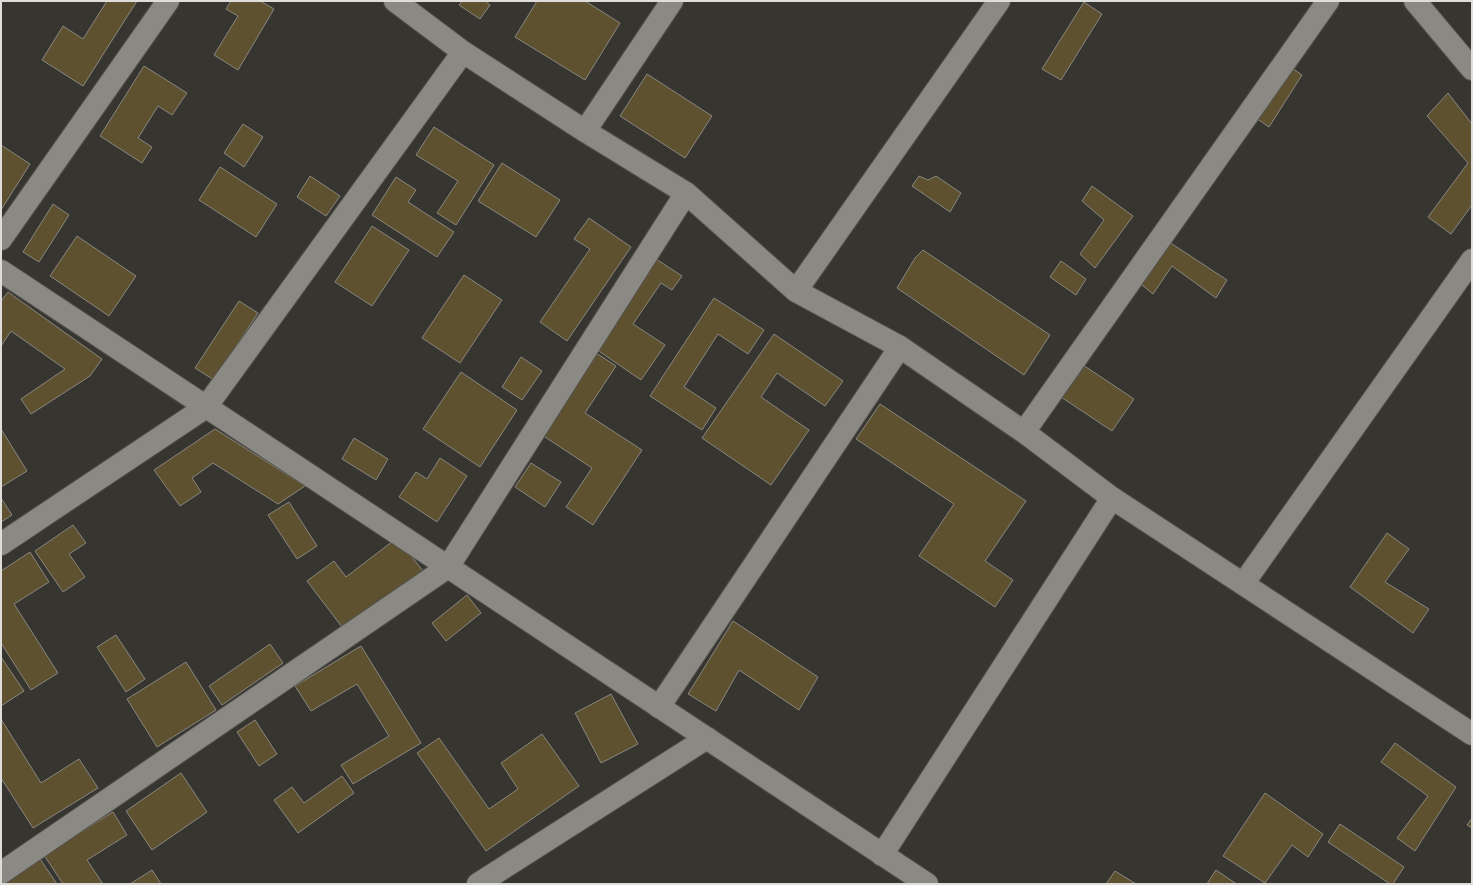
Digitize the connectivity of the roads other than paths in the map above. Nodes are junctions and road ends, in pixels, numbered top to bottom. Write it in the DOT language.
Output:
graph roads {
  1 [pos="168,1"];
  2 [pos="395,1"];
  3 [pos="672,1"];
  4 [pos="999,1"];
  5 [pos="1328,1"];
  6 [pos="1415,1"];
  7 [pos="463,52"];
  8 [pos="1472,69"];
  9 [pos="584,132"];
  10 [pos="686,193"];
  11 [pos="1,239"];
  12 [pos="1472,260"];
  13 [pos="1,271"];
  14 [pos="796,292"];
  15 [pos="900,347"];
  16 [pos="206,407"];
  17 [pos="1024,432"];
  18 [pos="1112,498"];
  19 [pos="1,544"];
  20 [pos="448,567"];
  21 [pos="1243,584"];
  22 [pos="659,707"];
  23 [pos="1472,734"];
  24 [pos="707,738"];
  25 [pos="882,855"];
  26 [pos="1,872"];
  27 [pos="478,884"];
  28 [pos="927,884"];
  1 -- 11 [label="street"];
  2 -- 7 [label="street"];
  3 -- 9 [label="street"];
  4 -- 14 [label="street"];
  5 -- 17 [label="street"];
  6 -- 8 [label="street"];
  7 -- 9 [label="street"];
  7 -- 16 [label="street"];
  9 -- 10 [label="street"];
  10 -- 14 [label="street"];
  10 -- 20 [label="street"];
  12 -- 21 [label="street"];
  13 -- 16 [label="street"];
  14 -- 15 [label="street"];
  15 -- 17 [label="street"];
  15 -- 22 [label="street"];
  16 -- 19 [label="street"];
  16 -- 20 [label="street"];
  17 -- 18 [label="street"];
  18 -- 21 [label="street"];
  18 -- 25 [label="street"];
  20 -- 22 [label="street"];
  20 -- 26 [label="street"];
  21 -- 23 [label="street"];
  22 -- 24 [label="street"];
  24 -- 25 [label="street"];
  24 -- 27 [label="street"];
  25 -- 28 [label="street"];
}
